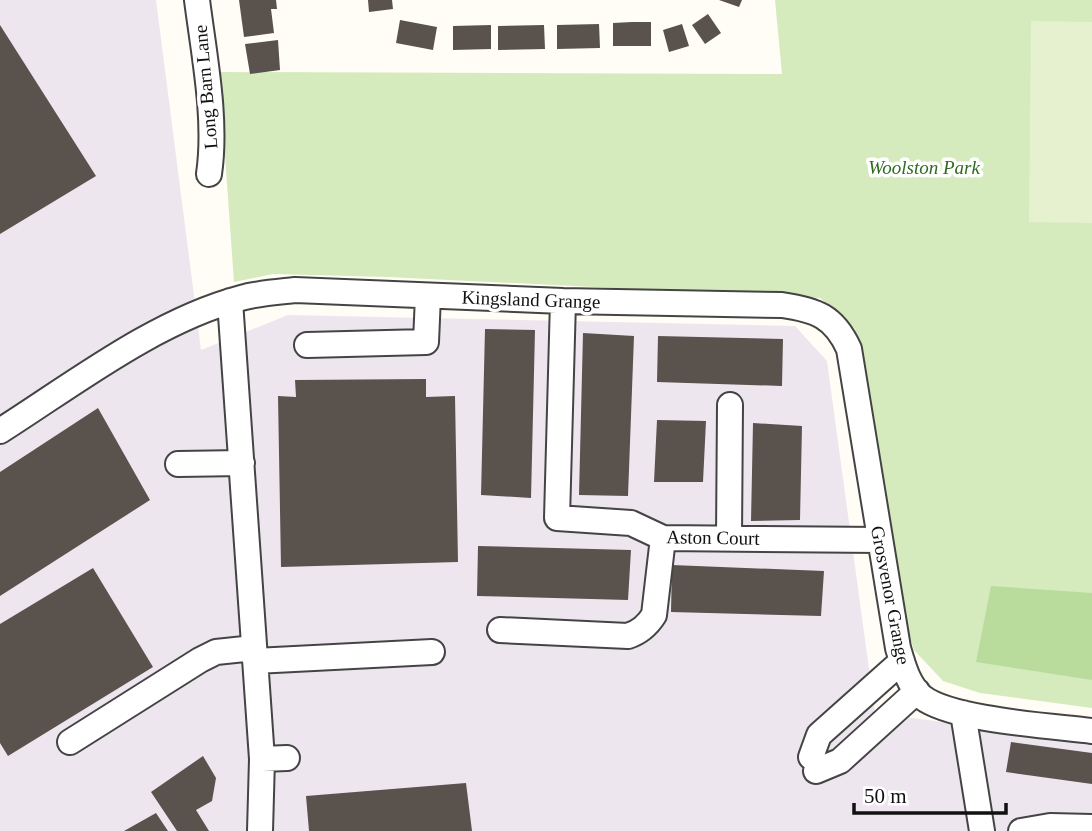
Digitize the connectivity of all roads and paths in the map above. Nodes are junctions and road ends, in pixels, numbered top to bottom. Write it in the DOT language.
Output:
graph roads {
  1 [pos="197,0"];
  2 [pos="209,174"];
  3 [pos="428,296"];
  4 [pos="230,301"];
  5 [pos="564,301"];
  6 [pos="831,321"];
  7 [pos="307,345"];
  8 [pos="730,405"];
  9 [pos="0,431"];
  10 [pos="178,464"];
  11 [pos="242,464"];
  12 [pos="729,537"];
  13 [pos="663,538"];
  14 [pos="880,540"];
  15 [pos="500,630"];
  16 [pos="432,652"];
  17 [pos="254,655"];
  18 [pos="902,661"];
  19 [pos="917,691"];
  20 [pos="962,713"];
  21 [pos="1092,731"];
  22 [pos="70,742"];
  23 [pos="287,758"];
  24 [pos="262,760"];
  25 [pos="1092,827"];
  26 [pos="260,831"];
  27 [pos="982,831"];
  28 [pos="1021,831"];
  1 -- 2 [label="street, Long Barn Lane"];
  3 -- 4 [label="street, Kingsland Grange"];
  3 -- 5 [label="street, Kingsland Grange"];
  3 -- 7 [label="street"];
  4 -- 9 [label="street, Kingsland Grange"];
  4 -- 11 [label="street"];
  5 -- 6 [label="street, Kingsland Grange"];
  5 -- 13 [label="street, Aston Court"];
  6 -- 14 [label="street, Grosvenor Grange"];
  8 -- 12 [label="street"];
  10 -- 11 [label="street"];
  11 -- 17 [label="street"];
  12 -- 13 [label="street, Aston Court"];
  12 -- 14 [label="street, Aston Court"];
  13 -- 15 [label="street"];
  14 -- 18 [label="street, Grosvenor Grange"];
  16 -- 17 [label="street"];
  17 -- 22 [label="street"];
  17 -- 24 [label="street"];
  18 -- 19 [label="street, Grosvenor Grange"];
  18 -- 19 [label="street"];
  19 -- 20 [label="street"];
  20 -- 21 [label="street"];
  20 -- 27 [label="street"];
  23 -- 24 [label="street"];
  24 -- 26 [label="street"];
  25 -- 28 [label="street"];
}
